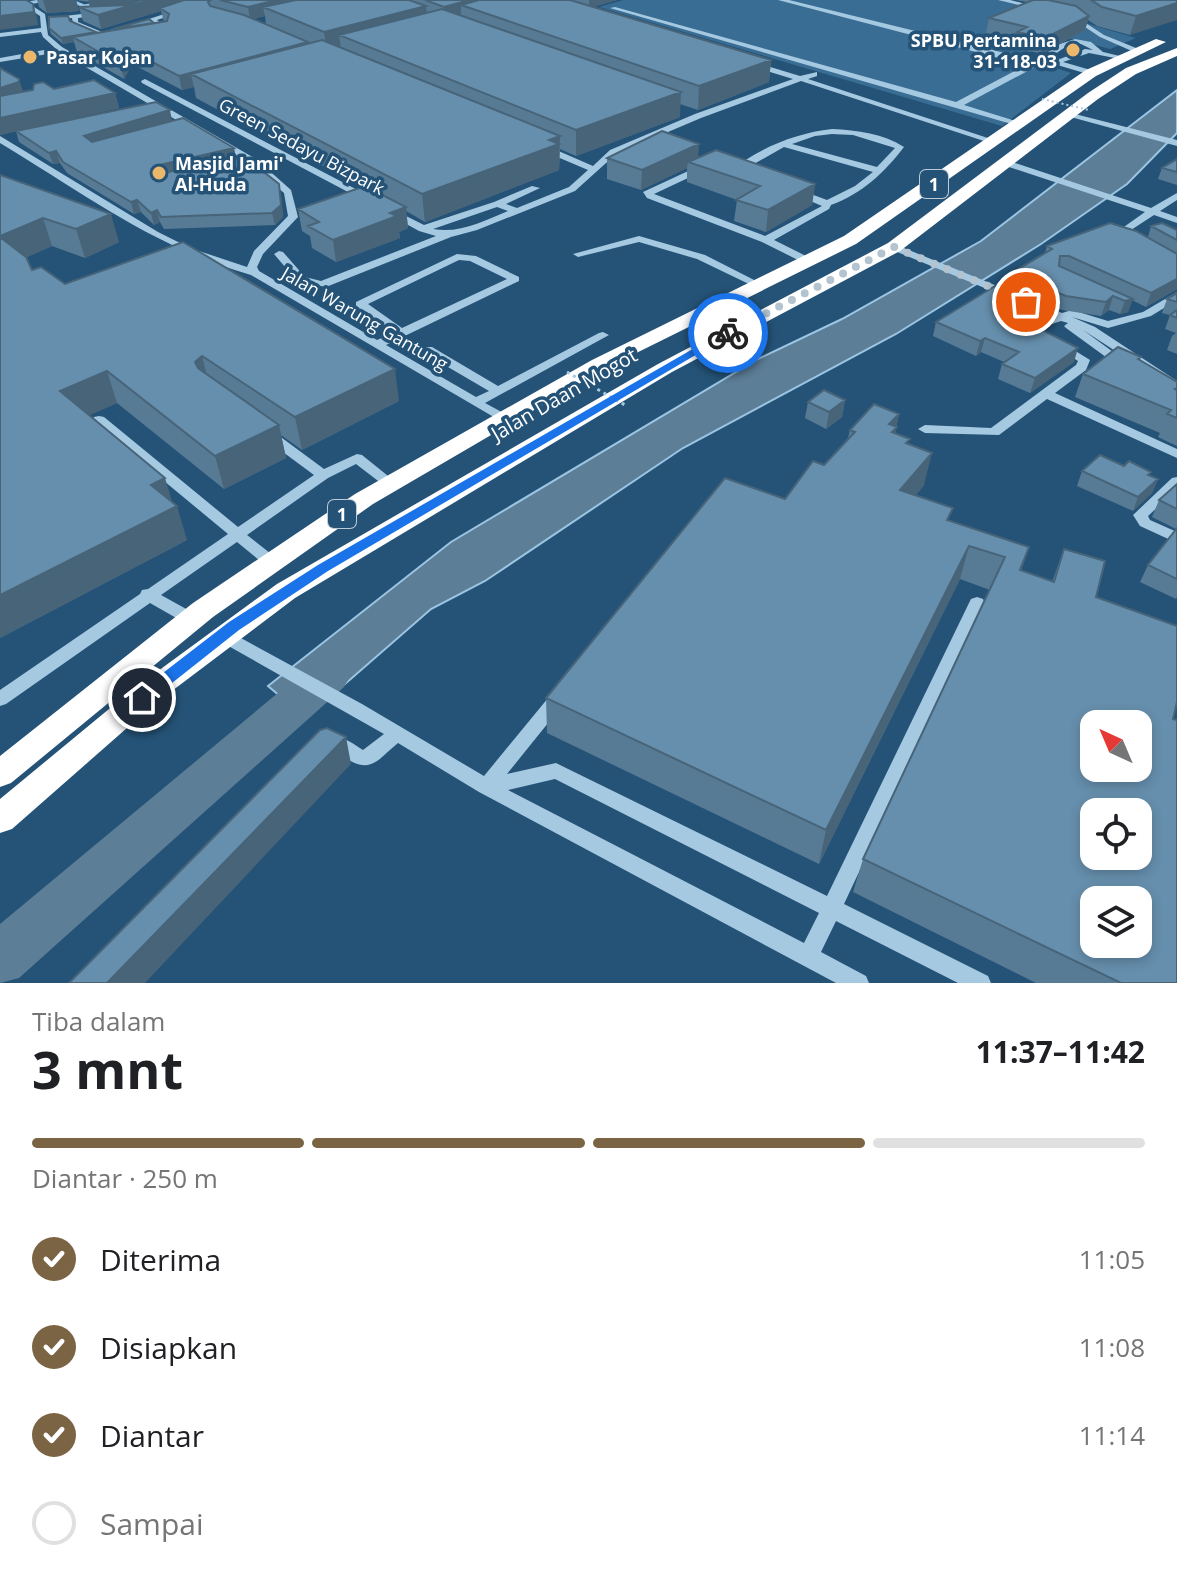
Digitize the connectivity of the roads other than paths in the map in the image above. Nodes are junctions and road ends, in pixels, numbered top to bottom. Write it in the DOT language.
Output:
graph roads {
  1 [pos="214,0"];
  2 [pos="781,0"];
  3 [pos="1001,0"];
  4 [pos="40,2"];
  5 [pos="626,2"];
  6 [pos="23,3"];
  7 [pos="96,5"];
  8 [pos="161,6"];
  9 [pos="82,7"];
  10 [pos="178,10"];
  11 [pos="1051,11"];
  12 [pos="607,13"];
  13 [pos="102,14"];
  14 [pos="1063,14"];
  15 [pos="75,15"];
  16 [pos="152,19"];
  17 [pos="144,23"];
  18 [pos="44,24"];
  19 [pos="123,29"];
  20 [pos="153,33"];
  21 [pos="0,35"];
  22 [pos="1177,36"];
  23 [pos="122,38"];
  24 [pos="101,40"];
  25 [pos="72,47"];
  26 [pos="60,49"];
  27 [pos="1137,50"];
  28 [pos="1177,52"];
  29 [pos="1100,53"];
  30 [pos="1120,57"];
  31 [pos="0,60"];
  32 [pos="746,61"];
  33 [pos="1057,62"];
  34 [pos="1091,73"];
  35 [pos="814,74"];
  36 [pos="114,79"];
  37 [pos="803,79"];
  38 [pos="145,81"];
  39 [pos="90,84"];
  40 [pos="192,93"];
  41 [pos="177,97"];
  42 [pos="159,105"];
  43 [pos="957,105"];
  44 [pos="146,107"];
  45 [pos="684,111"];
  46 [pos="1079,112"];
  47 [pos="698,116"];
  48 [pos="191,122"];
  49 [pos="1018,123"];
  50 [pos="167,128"];
  51 [pos="16,136"];
  52 [pos="998,138"];
  53 [pos="2,142"];
  54 [pos="1177,143"];
  55 [pos="782,144"];
  56 [pos="535,145"];
  57 [pos="253,161"];
  58 [pos="233,166"];
  59 [pos="1014,166"];
  60 [pos="591,168"];
  61 [pos="725,168"];
  62 [pos="880,171"];
  63 [pos="749,176"];
  64 [pos="535,188"];
  65 [pos="791,190"];
  66 [pos="1177,196"];
  67 [pos="827,203"];
  68 [pos="497,204"];
  69 [pos="517,211"];
  70 [pos="1146,212"];
  71 [pos="1177,220"];
  72 [pos="423,229"];
  73 [pos="447,235"];
  74 [pos="766,240"];
  75 [pos="1144,245"];
  76 [pos="894,247"];
  77 [pos="279,254"];
  78 [pos="578,254"];
  79 [pos="808,261"];
  80 [pos="255,273"];
  81 [pos="782,273"];
  82 [pos="757,284"];
  83 [pos="816,288"];
  84 [pos="1177,295"];
  85 [pos="723,301"];
  86 [pos="1127,303"];
  87 [pos="1160,303"];
  88 [pos="1177,310"];
  89 [pos="1147,314"];
  90 [pos="757,317"];
  91 [pos="1062,319"];
  92 [pos="401,333"];
  93 [pos="603,335"];
  94 [pos="378,344"];
  95 [pos="428,350"];
  96 [pos="1177,387"];
  97 [pos="498,391"];
  98 [pos="1049,395"];
  99 [pos="477,402"];
  100 [pos="1177,403"];
  101 [pos="504,419"];
  102 [pos="99,420"];
  103 [pos="260,429"];
  104 [pos="925,429"];
  105 [pos="1177,454"];
  106 [pos="323,475"];
  107 [pos="1177,481"];
  108 [pos="391,484"];
  109 [pos="234,534"];
  110 [pos="1177,538"];
  111 [pos="270,561"];
  112 [pos="148,594"];
  113 [pos="977,603"];
  114 [pos="191,619"];
  115 [pos="234,642"];
  116 [pos="573,680"];
  117 [pos="0,699"];
  118 [pos="397,734"];
  119 [pos="316,750"];
  120 [pos="0,774"];
  121 [pos="486,787"];
  122 [pos="0,819"];
  123 [pos="830,910"];
  124 [pos="808,957"];
  125 [pos="858,983"];
  126 [pos="980,983"];
  1 -- 10 [label="street"];
  2 -- 43 [label="street"];
  3 -- 11 [label="street"];
  4 -- 6 [label="street"];
  5 -- 43 [label="street"];
  6 -- 18 [label="street, Jalan Warung Gantung"];
  7 -- 9 [label="street"];
  8 -- 10 [label="street"];
  10 -- 16 [label="street"];
  12 -- 35 [label="street"];
  13 -- 15 [label="street"];
  14 -- 27 [label="street"];
  15 -- 18 [label="street"];
  15 -- 19 [label="street"];
  16 -- 17 [label="street"];
  16 -- 20 [label="street"];
  18 -- 21 [label="street"];
  18 -- 26 [label="street, Jalan Warung Gantung"];
  22 -- 27 [label="highway, Jalan Daan Mogot / 1"];
  23 -- 24 [label="street"];
  25 -- 26 [label="street"];
  26 -- 31 [label="street"];
  26 -- 36 [label="street, Jalan Warung Gantung"];
  27 -- 30 [label="highway, Jalan Daan Mogot / 1"];
  28 -- 46 [label="highway, Jalan Daan Mogot / 1"];
  29 -- 30 [label="street"];
  29 -- 33 [label="street"];
  29 -- 33 [label="street"];
  30 -- 34 [label="highway, Jalan Daan Mogot / 1"];
  32 -- 37 [label="street"];
  33 -- 34 [label="street"];
  34 -- 49 [label="highway, Jalan Daan Mogot / 1"];
  35 -- 37 [label="street"];
  35 -- 52 [label="street"];
  36 -- 39 [label="street"];
  36 -- 42 [label="street, Jalan Warung Gantung"];
  37 -- 47 [label="street"];
  37 -- 52 [label="street"];
  38 -- 41 [label="street, Green Sedayu Bizpark"];
  40 -- 41 [label="street"];
  41 -- 72 [label="street, Green Sedayu Bizpark"];
  42 -- 44 [label="street"];
  42 -- 48 [label="street, Jalan Warung Gantung"];
  43 -- 49 [label="street"];
  45 -- 47 [label="street"];
  46 -- 54 [label="street"];
  46 -- 59 [label="highway, Jalan Daan Mogot / 1"];
  47 -- 60 [label="street"];
  48 -- 50 [label="street"];
  48 -- 57 [label="street, Jalan Warung Gantung"];
  49 -- 52 [label="highway, Jalan Daan Mogot / 1"];
  51 -- 53 [label="street"];
  52 -- 79 [label="highway, Jalan Daan Mogot / 1"];
  53 -- 80 [label="street"];
  55 -- 61 [label="street"];
  55 -- 62 [label="street"];
  55 -- 62 [label="street"];
  56 -- 60 [label="street"];
  57 -- 58 [label="street"];
  57 -- 80 [label="street, Jalan Warung Gantung"];
  59 -- 70 [label="street"];
  59 -- 76 [label="highway, Jalan Daan Mogot / 1"];
  60 -- 69 [label="street"];
  61 -- 63 [label="street"];
  61 -- 74 [label="street"];
  62 -- 67 [label="street"];
  64 -- 68 [label="street"];
  65 -- 67 [label="street"];
  66 -- 70 [label="street"];
  67 -- 74 [label="street"];
  68 -- 69 [label="street"];
  68 -- 72 [label="street"];
  69 -- 73 [label="street"];
  70 -- 71 [label="street"];
  70 -- 75 [label="street"];
  72 -- 73 [label="street, Green Sedayu Bizpark"];
  73 -- 77 [label="street"];
  74 -- 79 [label="street"];
  76 -- 83 [label="highway, Jalan Daan Mogot / 1"];
  76 -- 91 [label="street"];
  78 -- 82 [label="street"];
  79 -- 81 [label="highway, Jalan Daan Mogot / 1"];
  80 -- 94 [label="street, Jalan Warung Gantung"];
  81 -- 82 [label="highway, Jalan Daan Mogot / 1"];
  81 -- 83 [label="highway"];
  82 -- 85 [label="highway, Jalan Daan Mogot / 1"];
  83 -- 90 [label="highway, Jalan Daan Mogot / 1"];
  84 -- 87 [label="street"];
  85 -- 90 [label="highway"];
  85 -- 101 [label="highway, Jalan Daan Mogot / 1"];
  86 -- 89 [label="street"];
  87 -- 88 [label="street"];
  87 -- 89 [label="street"];
  89 -- 91 [label="street"];
  90 -- 115 [label="highway, Jalan Daan Mogot / 1"];
  91 -- 96 [label="street"];
  91 -- 98 [label="street"];
  91 -- 100 [label="street"];
  92 -- 92 [label="street"];
  92 -- 94 [label="street"];
  93 -- 97 [label="street"];
  94 -- 99 [label="street, Jalan Warung Gantung"];
  95 -- 97 [label="street"];
  97 -- 99 [label="street"];
  98 -- 104 [label="street"];
  98 -- 105 [label="street"];
  99 -- 101 [label="street, Jalan Warung Gantung"];
  101 -- 108 [label="highway, Jalan Daan Mogot / 1"];
  102 -- 109 [label="street"];
  103 -- 106 [label="street"];
  106 -- 108 [label="street"];
  106 -- 109 [label="street"];
  107 -- 110 [label="street"];
  108 -- 111 [label="highway, Jalan Daan Mogot / 1"];
  109 -- 111 [label="street"];
  109 -- 112 [label="street"];
  111 -- 114 [label="highway, Jalan Daan Mogot / 1"];
  112 -- 114 [label="street"];
  112 -- 117 [label="street"];
  113 -- 123 [label="street"];
  114 -- 120 [label="highway, Jalan Daan Mogot / 1"];
  115 -- 118 [label="street"];
  115 -- 122 [label="highway, Jalan Daan Mogot / 1"];
  116 -- 121 [label="street"];
  118 -- 119 [label="street"];
  118 -- 121 [label="street"];
  121 -- 123 [label="street"];
  121 -- 124 [label="street"];
  123 -- 124 [label="street"];
  123 -- 126 [label="street"];
  124 -- 125 [label="street"];
}
